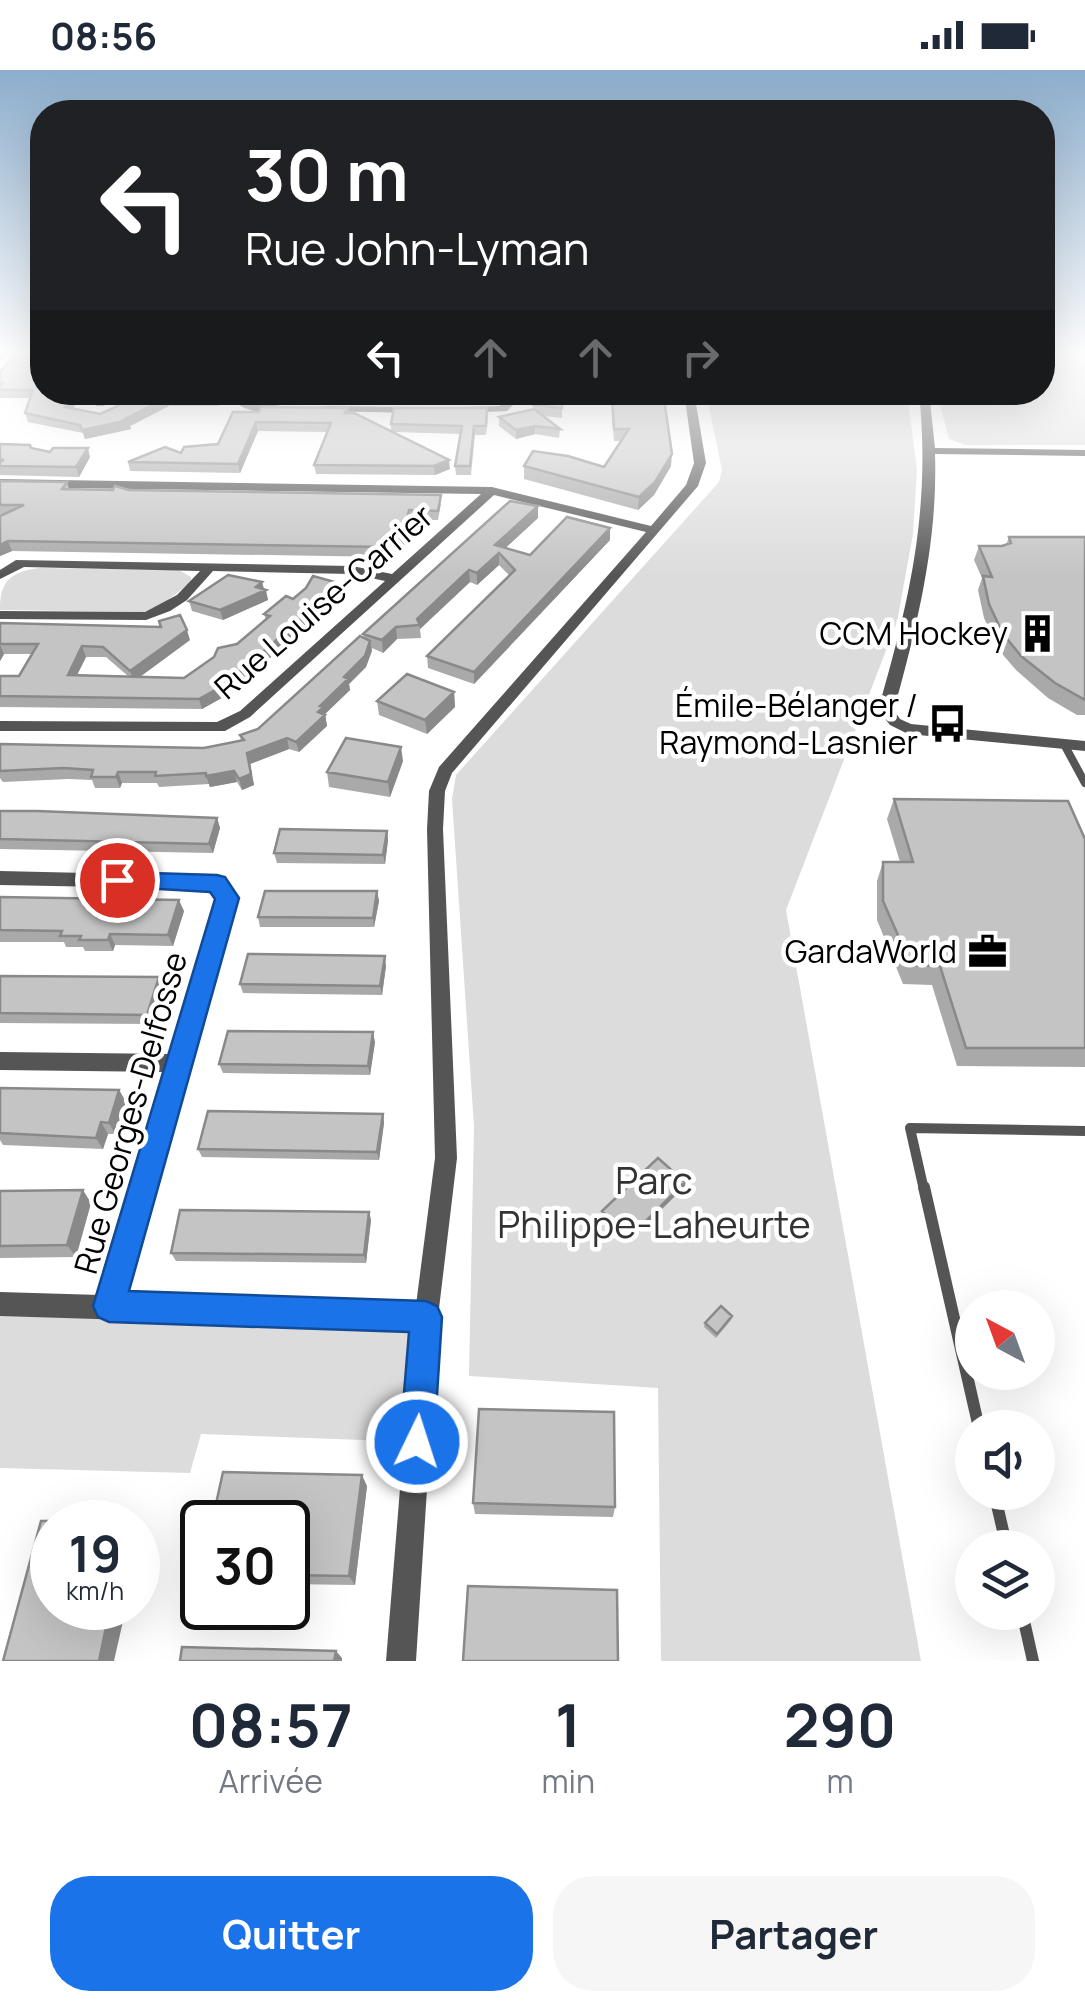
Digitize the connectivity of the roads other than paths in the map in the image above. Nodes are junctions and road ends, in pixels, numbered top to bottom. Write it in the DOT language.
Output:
graph roads {
  1 [pos="694,427"];
  2 [pos="928,427"];
  3 [pos="930,451"];
  4 [pos="1085,453"];
  5 [pos="0,483"];
  6 [pos="492,490"];
  7 [pos="654,530"];
  8 [pos="209,567"];
  9 [pos="0,575"];
  10 [pos="396,579"];
  11 [pos="0,614"];
  12 [pos="0,726"];
  13 [pos="1065,746"];
  14 [pos="1085,746"];
  15 [pos="1085,784"];
  16 [pos="0,878"];
  17 [pos="0,1061"];
  18 [pos="179,1064"];
  19 [pos="1085,1130"];
  20 [pos="0,1304"];
  21 [pos="109,1306"];
  22 [pos="426,1317"];
  23 [pos="975,1410"];
  24 [pos="1026,1630"];
  25 [pos="401,1661"];
  26 [pos="1033,1661"];
  1 -- 7 [label="street"];
  2 -- 3 [label="street"];
  3 -- 4 [label="street"];
  3 -- 13 [label="street"];
  5 -- 6 [label="street"];
  6 -- 7 [label="street"];
  6 -- 10 [label="street, Rue Louise-Carrier"];
  7 -- 22 [label="street"];
  8 -- 9 [label="street"];
  8 -- 10 [label="street"];
  8 -- 11 [label="street"];
  10 -- 12 [label="street, Rue Louise-Carrier"];
  13 -- 14 [label="street"];
  13 -- 15 [label="lane"];
  16 -- 18 [label="street, Rue Georges-Delfosse"];
  17 -- 18 [label="street"];
  18 -- 21 [label="street, Rue Georges-Delfosse"];
  19 -- 23 [label="lane"];
  20 -- 21 [label="street"];
  21 -- 22 [label="street"];
  22 -- 25 [label="street"];
  24 -- 26 [label="lane"];
}
